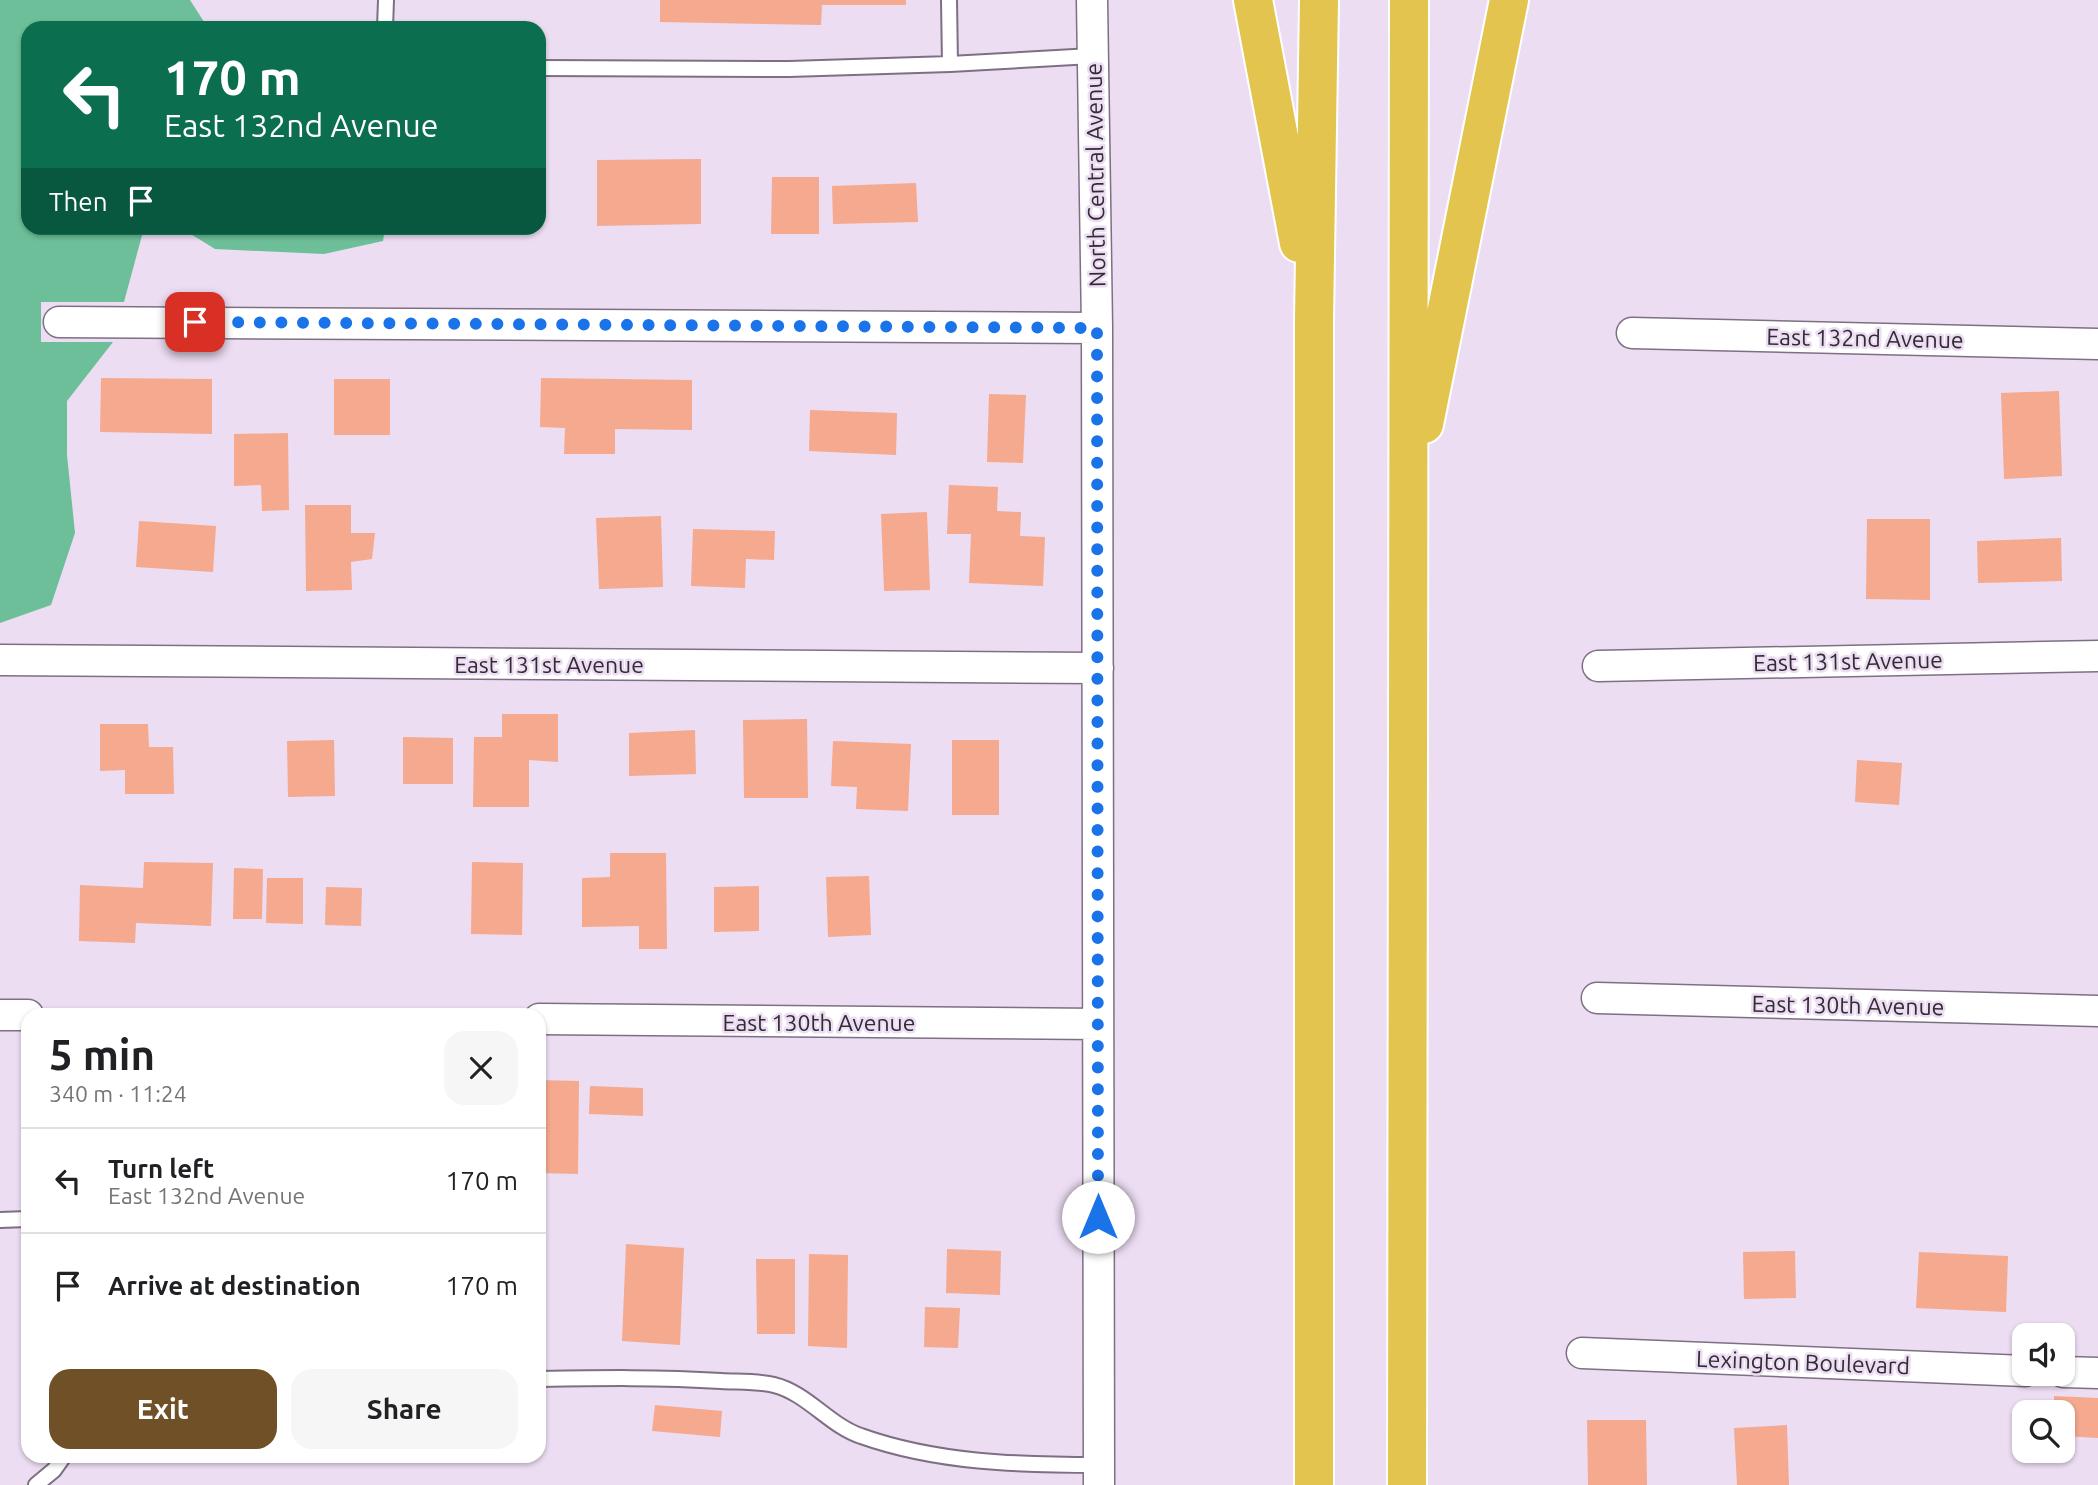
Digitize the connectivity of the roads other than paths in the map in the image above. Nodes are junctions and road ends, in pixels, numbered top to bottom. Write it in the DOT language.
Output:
graph roads {
  1 [pos="386,0"];
  2 [pos="950,0"];
  3 [pos="1092,0"];
  4 [pos="1253,0"];
  5 [pos="1319,0"];
  6 [pos="1409,0"];
  7 [pos="1509,0"];
  8 [pos="385,21"];
  9 [pos="1093,57"];
  10 [pos="950,64"];
  11 [pos="546,68"];
  12 [pos="1314,320"];
  13 [pos="59,321"];
  14 [pos="1097,328"];
  15 [pos="1632,333"];
  16 [pos="2098,344"];
  17 [pos="1408,509"];
  18 [pos="2098,656"];
  19 [pos="0,660"];
  20 [pos="1598,666"];
  21 [pos="1098,668"];
  22 [pos="1597,998"];
  23 [pos="2098,1011"];
  24 [pos="0,1015"];
  25 [pos="21,1015"];
  26 [pos="546,1019"];
  27 [pos="1098,1024"];
  28 [pos="21,1219"];
  29 [pos="0,1220"];
  30 [pos="1582,1353"];
  31 [pos="2012,1370"];
  32 [pos="2075,1372"];
  33 [pos="2098,1373"];
  34 [pos="546,1379"];
  35 [pos="59,1463"];
  36 [pos="1099,1475"];
  37 [pos="36,1485"];
  38 [pos="1314,1485"];
  39 [pos="1407,1485"];
  1 -- 8 [label="lane"];
  2 -- 10 [label="lane"];
  3 -- 9 [label="street, North Central Avenue"];
  4 -- 12 [label="highway"];
  5 -- 12 [label="highway"];
  6 -- 17 [label="highway"];
  7 -- 17 [label="highway"];
  9 -- 10 [label="lane"];
  9 -- 14 [label="street, North Central Avenue"];
  10 -- 11 [label="lane"];
  12 -- 38 [label="highway"];
  13 -- 14 [label="street"];
  14 -- 21 [label="street, North Central Avenue"];
  15 -- 16 [label="street, East 132nd Avenue"];
  17 -- 39 [label="highway"];
  18 -- 20 [label="street, East 131st Avenue"];
  19 -- 21 [label="street, East 131st Avenue"];
  21 -- 27 [label="street, North Central Avenue"];
  22 -- 23 [label="street, East 130th Avenue"];
  24 -- 25 [label="street"];
  26 -- 27 [label="street, East 130th Avenue"];
  27 -- 36 [label="street, North Central Avenue"];
  28 -- 29 [label="lane"];
  30 -- 31 [label="street, Lexington Boulevard"];
  32 -- 33 [label="street"];
  34 -- 36 [label="lane"];
  35 -- 37 [label="lane"];
}
